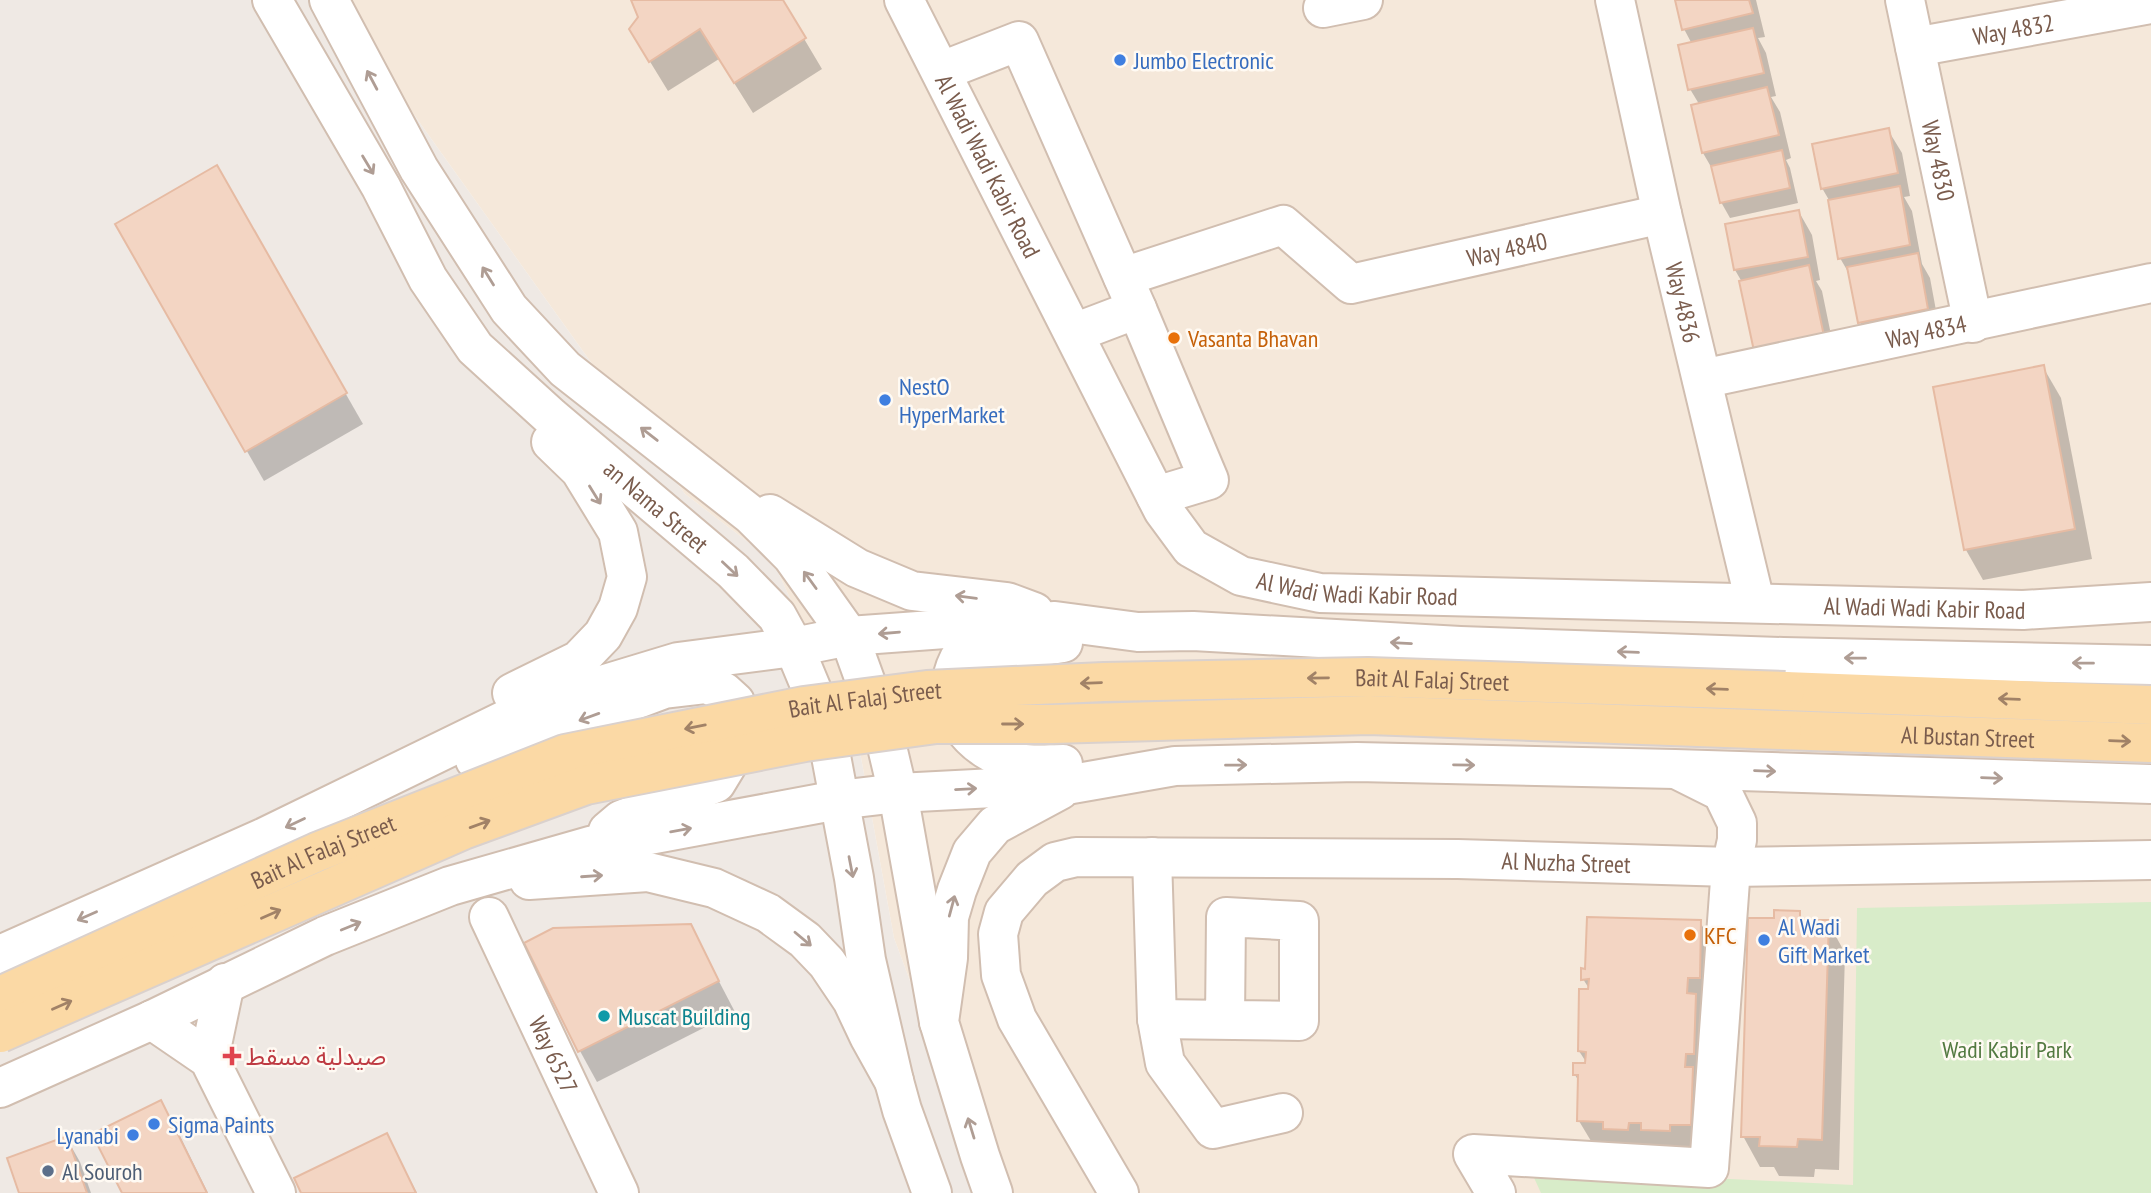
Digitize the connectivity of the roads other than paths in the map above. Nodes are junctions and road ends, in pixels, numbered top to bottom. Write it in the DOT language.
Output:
graph roads {
  1 [pos="329,0"];
  2 [pos="904,0"];
  3 [pos="1363,0"];
  4 [pos="1615,0"];
  5 [pos="1905,0"];
  6 [pos="270,3"];
  7 [pos="2151,4"];
  8 [pos="1323,8"];
  9 [pos="1915,47"];
  10 [pos="942,71"];
  11 [pos="1662,214"];
  12 [pos="2151,283"];
  13 [pos="1130,293"];
  14 [pos="1973,323"];
  15 [pos="1074,333"];
  16 [pos="475,348"];
  17 [pos="1702,379"];
  18 [pos="703,475"];
  19 [pos="1156,496"];
  20 [pos="2151,601"];
  21 [pos="1755,602"];
  22 [pos="1055,621"];
  23 [pos="1138,632"];
  24 [pos="849,636"];
  25 [pos="794,647"];
  26 [pos="2151,665"];
  27 [pos="1785,691"];
  28 [pos="2151,705"];
  29 [pos="1782,730"];
  30 [pos="2151,743"];
  31 [pos="444,750"];
  32 [pos="1175,766"];
  33 [pos="1675,769"];
  34 [pos="1072,784"];
  35 [pos="2151,784"];
  36 [pos="898,793"];
  37 [pos="350,796"];
  38 [pos="838,800"];
  39 [pos="590,846"];
  40 [pos="1152,857"];
  41 [pos="2151,860"];
  42 [pos="1731,867"];
  43 [pos="450,886"];
  44 [pos="489,917"];
  45 [pos="0,955"];
  46 [pos="225,983"];
  47 [pos="0,996"];
  48 [pos="1157,1018"];
  49 [pos="152,1020"];
  50 [pos="1225,1020"];
  51 [pos="939,1022"];
  52 [pos="0,1033"];
  53 [pos="209,1059"];
  54 [pos="894,1081"];
  55 [pos="0,1088"];
  56 [pos="1283,1113"];
  57 [pos="276,1193"];
  58 [pos="619,1193"];
  59 [pos="932,1193"];
  60 [pos="993,1193"];
  61 [pos="1119,1193"];
  62 [pos="1496,1193"];
  18 -- 1 [label="street, an Nama Street, one-way"];
  2 -- 10 [label="street, Al Wadi Wadi Kabir Road"];
  3 -- 8 [label="street"];
  4 -- 11 [label="street, Way 4836"];
  5 -- 9 [label="street, Way 4830"];
  6 -- 16 [label="street, an Nama Street, one-way"];
  7 -- 9 [label="street, Way 4832"];
  9 -- 14 [label="street, Way 4830"];
  10 -- 13 [label="street"];
  10 -- 15 [label="street, Al Wadi Wadi Kabir Road"];
  11 -- 13 [label="street, Way 4840"];
  11 -- 17 [label="street, Way 4836"];
  12 -- 14 [label="street, Way 4834"];
  13 -- 15 [label="street"];
  13 -- 19 [label="street"];
  14 -- 17 [label="street, Way 4834"];
  15 -- 19 [label="street, Al Wadi Wadi Kabir Road"];
  16 -- 25 [label="street, an Nama Street, one-way"];
  16 -- 31 [label="street, one-way"];
  17 -- 21 [label="street, Way 4836"];
  22 -- 18 [label="street, one-way"];
  24 -- 18 [label="street, an Nama Street, one-way"];
  19 -- 21 [label="street, Al Wadi Wadi Kabir Road"];
  20 -- 21 [label="street, Al Wadi Wadi Kabir Road"];
  22 -- 23 [label="street"];
  22 -- 24 [label="street, one-way"];
  26 -- 23 [label="street, one-way"];
  23 -- 32 [label="street"];
  24 -- 25 [label="street"];
  24 -- 36 [label="street, an Nama Street"];
  25 -- 31 [label="street"];
  25 -- 38 [label="street, an Nama Street"];
  28 -- 27 [label="main road, Al Bustan Street, one-way"];
  27 -- 47 [label="main road, Bait Al Falaj Street, one-way, bridge"];
  29 -- 30 [label="main road, Al Bustan Street, one-way"];
  52 -- 29 [label="main road, Bait Al Falaj Street, one-way, bridge"];
  31 -- 37 [label="street"];
  32 -- 33 [label="street, one-way"];
  32 -- 34 [label="street"];
  33 -- 35 [label="street, one-way"];
  33 -- 42 [label="street"];
  36 -- 34 [label="street, one-way"];
  51 -- 34 [label="street, one-way"];
  36 -- 38 [label="street"];
  36 -- 51 [label="street, an Nama Street"];
  39 -- 37 [label="street, one-way"];
  37 -- 45 [label="street, one-way"];
  39 -- 38 [label="street, one-way"];
  38 -- 54 [label="street, an Nama Street, one-way"];
  39 -- 43 [label="street"];
  40 -- 42 [label="street, Al Nuzha Street"];
  40 -- 48 [label="street"];
  40 -- 61 [label="street, Al Nuzha Street"];
  41 -- 42 [label="street, Al Nuzha Street"];
  42 -- 62 [label="street"];
  46 -- 43 [label="street, one-way"];
  43 -- 54 [label="street, one-way"];
  44 -- 58 [label="street, Way 6527"];
  46 -- 49 [label="street"];
  46 -- 53 [label="street"];
  48 -- 50 [label="street"];
  48 -- 56 [label="street"];
  49 -- 53 [label="street"];
  49 -- 55 [label="street"];
  60 -- 51 [label="street, an Nama Street, one-way"];
  53 -- 57 [label="street"];
  54 -- 59 [label="street"];
}
